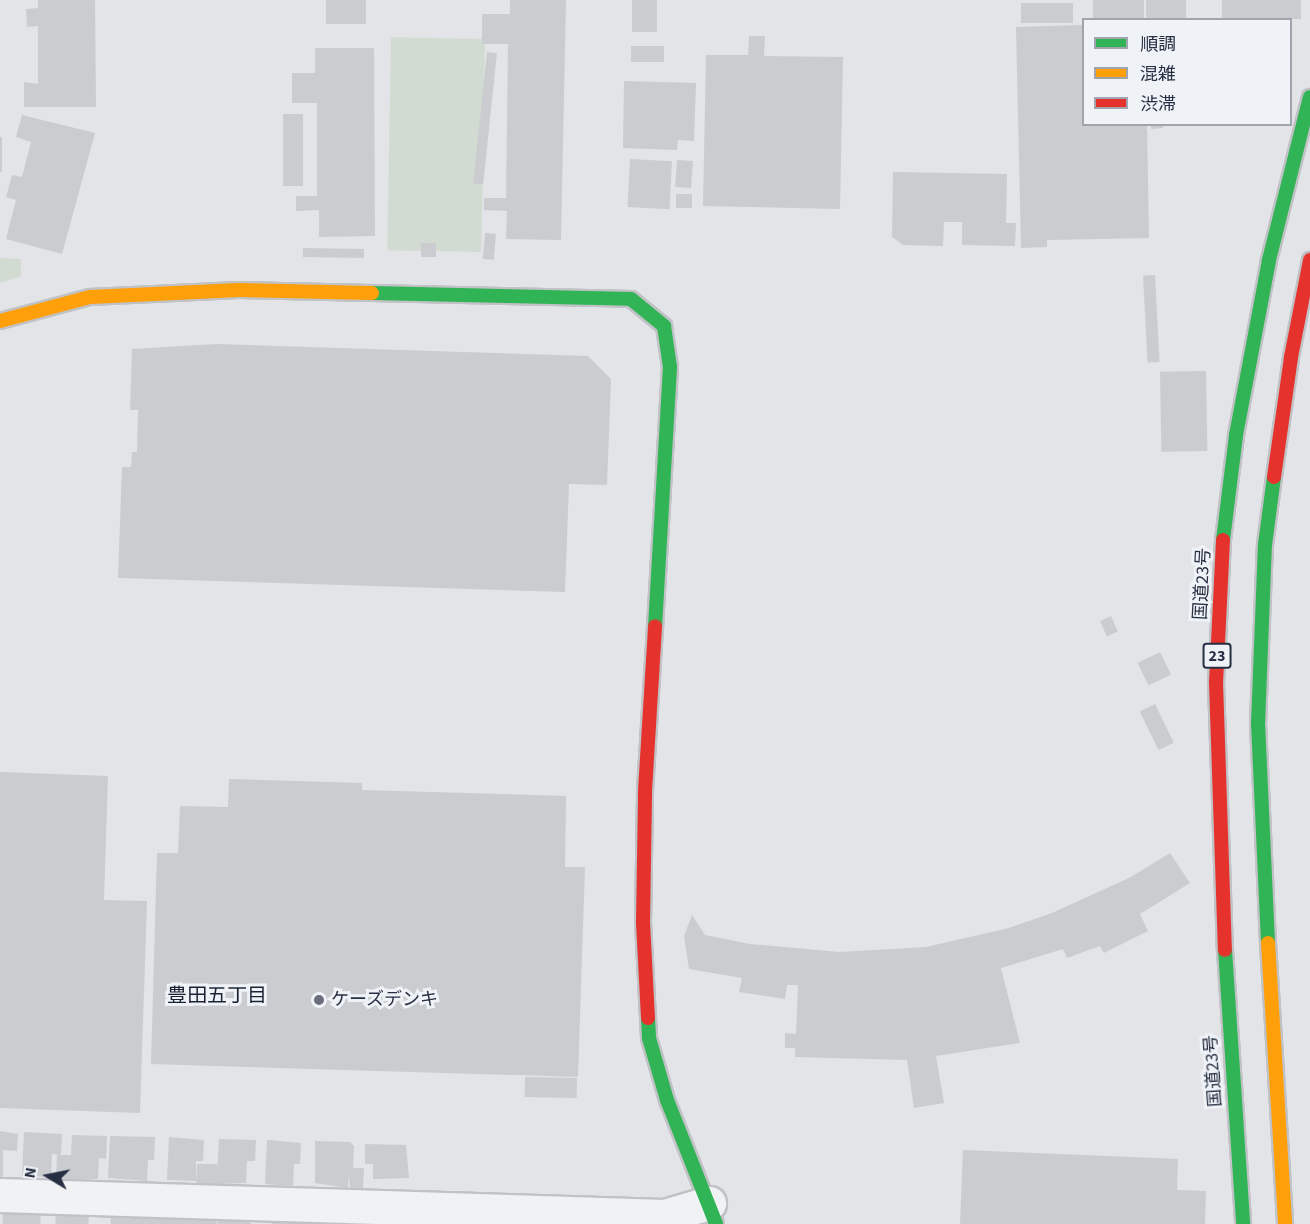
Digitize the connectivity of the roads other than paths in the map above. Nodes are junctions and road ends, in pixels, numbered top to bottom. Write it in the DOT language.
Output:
graph roads {
  1 [pos="1310,97"];
  2 [pos="1310,260"];
  3 [pos="0,321"];
  4 [pos="0,1195"];
  5 [pos="712,1213"];
  6 [pos="395,1216"];
  7 [pos="1243,1224"];
  8 [pos="1285,1224"];
  1 -- 7 [label="main road, 国道23号 / 23"];
  2 -- 8 [label="main road"];
  3 -- 5 [label="main road"];
  4 -- 6 [label="street"];
  5 -- 6 [label="street"];
}
